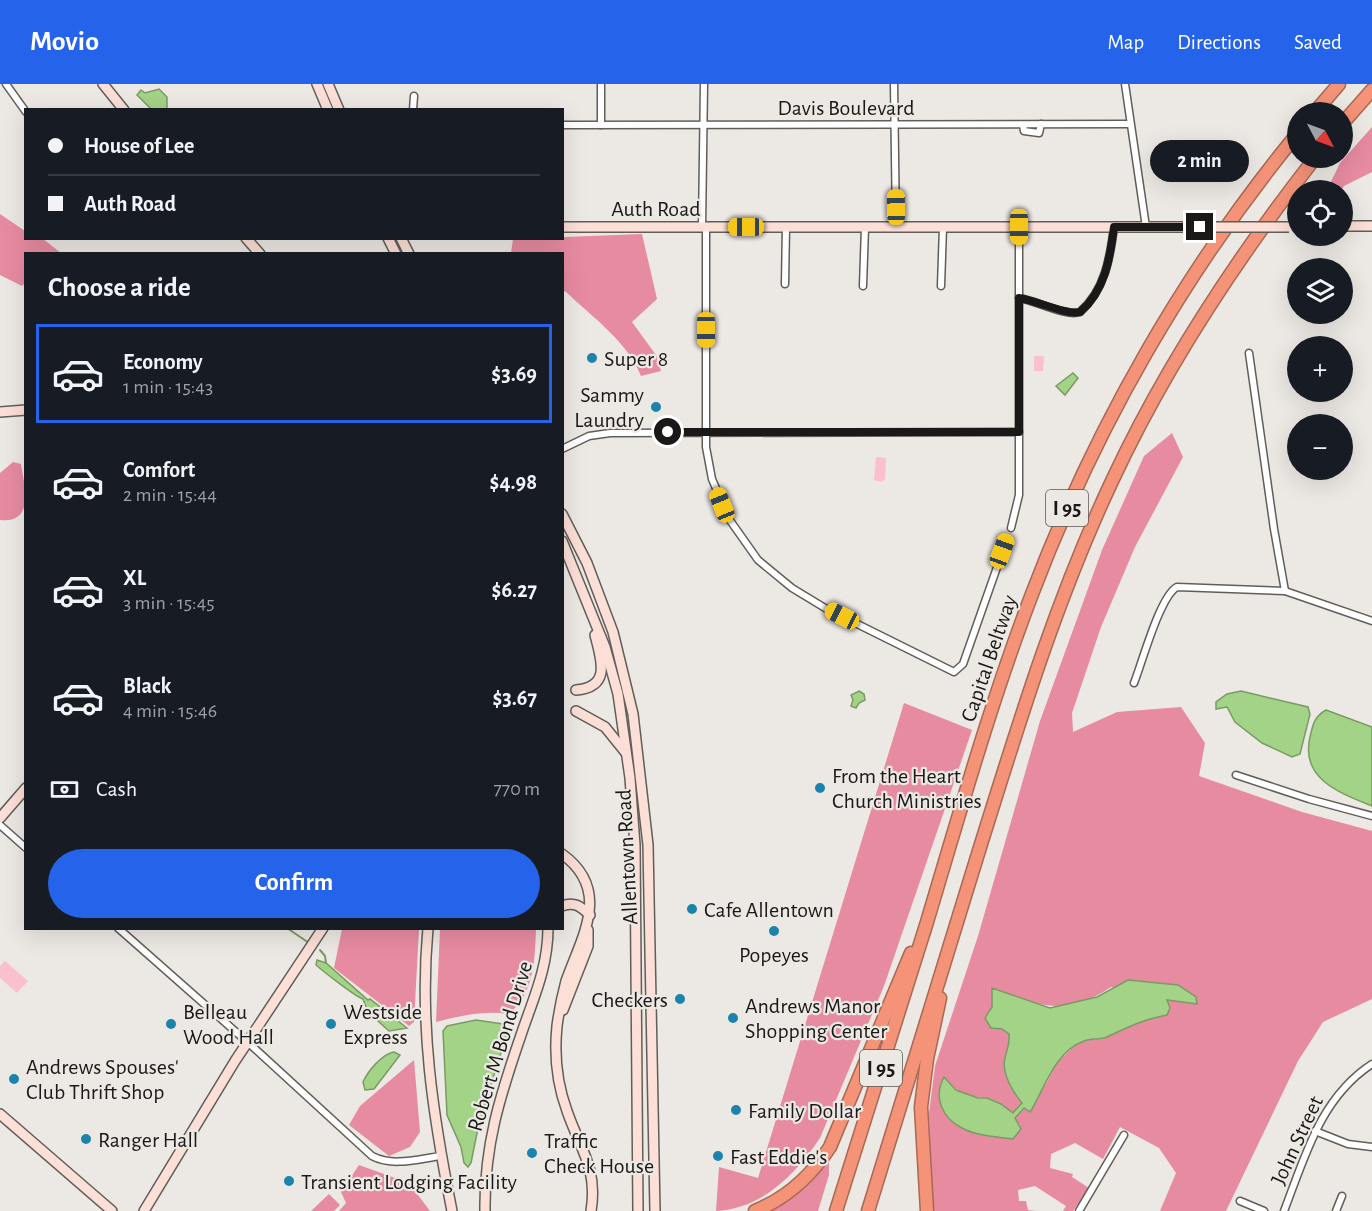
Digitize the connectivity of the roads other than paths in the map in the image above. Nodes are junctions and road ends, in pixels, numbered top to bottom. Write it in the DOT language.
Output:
graph roads {
  1 [pos="6,84"];
  2 [pos="103,84"];
  3 [pos="317,84"];
  4 [pos="328,84"];
  5 [pos="601,84"];
  6 [pos="704,84"];
  7 [pos="894,84"];
  8 [pos="1125,84"];
  9 [pos="1339,84"];
  10 [pos="1372,90"];
  11 [pos="414,96"];
  12 [pos="1323,102"];
  13 [pos="24,108"];
  14 [pos="122,108"];
  15 [pos="327,108"];
  16 [pos="338,108"];
  17 [pos="413,108"];
  18 [pos="1353,112"];
  19 [pos="1130,124"];
  20 [pos="601,125"];
  21 [pos="704,125"];
  22 [pos="894,125"];
  23 [pos="564,126"];
  24 [pos="1287,147"];
  25 [pos="1307,168"];
  26 [pos="1353,226"];
  27 [pos="1372,226"];
  28 [pos="564,227"];
  29 [pos="704,227"];
  30 [pos="786,227"];
  31 [pos="865,227"];
  32 [pos="896,227"];
  33 [pos="943,227"];
  34 [pos="1019,227"];
  35 [pos="1114,227"];
  36 [pos="1146,227"];
  37 [pos="1287,227"];
  38 [pos="248,240"];
  39 [pos="258,252"];
  40 [pos="786,284"];
  41 [pos="863,286"];
  42 [pos="940,286"];
  43 [pos="1019,298"];
  44 [pos="1249,353"];
  45 [pos="24,410"];
  46 [pos="0,412"];
  47 [pos="1019,432"];
  48 [pos="705,433"];
  49 [pos="564,448"];
  50 [pos="564,518"];
  51 [pos="1011,528"];
  52 [pos="1007,538"];
  53 [pos="564,546"];
  54 [pos="1285,591"];
  55 [pos="586,598"];
  56 [pos="1372,621"];
  57 [pos="1134,683"];
  58 [pos="576,690"];
  59 [pos="576,711"];
  60 [pos="627,755"];
  61 [pos="1236,775"];
  62 [pos="24,790"];
  63 [pos="1372,816"];
  64 [pos="0,818"];
  65 [pos="0,825"];
  66 [pos="24,846"];
  67 [pos="564,856"];
  68 [pos="564,905"];
  69 [pos="590,915"];
  70 [pos="926,926"];
  71 [pos="120,930"];
  72 [pos="322,930"];
  73 [pos="428,930"];
  74 [pos="548,930"];
  75 [pos="943,970"];
  76 [pos="248,1042"];
  77 [pos="1372,1064"];
  78 [pos="0,1114"];
  79 [pos="1315,1131"];
  80 [pos="1124,1135"];
  81 [pos="1372,1147"];
  82 [pos="441,1156"];
  83 [pos="1342,1196"];
  84 [pos="1240,1201"];
  85 [pos="112,1211"];
  86 [pos="144,1211"];
  87 [pos="452,1211"];
  88 [pos="485,1211"];
  89 [pos="591,1211"];
  90 [pos="638,1211"];
  91 [pos="655,1211"];
  92 [pos="755,1211"];
  93 [pos="836,1211"];
  94 [pos="868,1211"];
  95 [pos="927,1211"];
  96 [pos="1079,1211"];
  97 [pos="1264,1211"];
  98 [pos="1284,1211"];
  99 [pos="1336,1211"];
  1 -- 13 [label="street"];
  2 -- 14 [label="main road"];
  3 -- 15 [label="main road"];
  4 -- 16 [label="main road"];
  5 -- 20 [label="street"];
  6 -- 21 [label="street"];
  7 -- 22 [label="street"];
  8 -- 19 [label="street"];
  9 -- 12 [label="highway"];
  10 -- 18 [label="highway"];
  11 -- 17 [label="street"];
  19 -- 22 [label="street, Davis Boulevard"];
  19 -- 36 [label="street"];
  20 -- 21 [label="street, Davis Boulevard"];
  20 -- 23 [label="street, Davis Boulevard"];
  21 -- 22 [label="street, Davis Boulevard"];
  21 -- 29 [label="street"];
  22 -- 32 [label="street"];
  24 -- 70 [label="highway, Capital Beltway / I 95"];
  25 -- 75 [label="highway, I 95"];
  26 -- 27 [label="main road"];
  28 -- 29 [label="main road, Auth Road"];
  29 -- 30 [label="main road, Auth Road"];
  29 -- 48 [label="street"];
  30 -- 31 [label="main road, Auth Road"];
  30 -- 40 [label="street"];
  31 -- 32 [label="main road, Auth Road"];
  31 -- 41 [label="street"];
  32 -- 33 [label="main road, Auth Road"];
  33 -- 34 [label="main road, Auth Road"];
  33 -- 42 [label="street"];
  34 -- 35 [label="main road, Auth Road"];
  34 -- 43 [label="street"];
  35 -- 36 [label="main road, Auth Road"];
  35 -- 43 [label="street"];
  36 -- 37 [label="main road, Auth Road, bridge"];
  38 -- 39 [label="main road"];
  43 -- 47 [label="street"];
  44 -- 54 [label="street"];
  45 -- 46 [label="main road"];
  47 -- 48 [label="street"];
  47 -- 51 [label="street"];
  48 -- 49 [label="street"];
  48 -- 52 [label="street"];
  50 -- 91 [label="main road, Allentown Road"];
  53 -- 55 [label="main road, Allentown Road"];
  54 -- 56 [label="street"];
  54 -- 57 [label="street"];
  55 -- 58 [label="main road"];
  55 -- 60 [label="main road, Allentown Road"];
  59 -- 60 [label="main road"];
  60 -- 90 [label="main road, Allentown Road"];
  61 -- 63 [label="street"];
  62 -- 64 [label="main road"];
  65 -- 66 [label="street"];
  67 -- 69 [label="main road, Robert M Bond Drive"];
  68 -- 69 [label="main road"];
  69 -- 89 [label="main road, Robert M Bond Drive"];
  70 -- 92 [label="highway"];
  70 -- 93 [label="highway, Capital Beltway / I 95"];
  71 -- 76 [label="street"];
  72 -- 76 [label="main road"];
  73 -- 82 [label="main road"];
  74 -- 88 [label="main road, Robert M Bond Drive"];
  75 -- 94 [label="highway, I 95"];
  75 -- 95 [label="highway"];
  76 -- 82 [label="street"];
  76 -- 86 [label="main road"];
  77 -- 79 [label="street, John Street"];
  78 -- 85 [label="main road"];
  79 -- 81 [label="street"];
  79 -- 98 [label="street, John Street"];
  80 -- 96 [label="street"];
  82 -- 87 [label="main road"];
  83 -- 99 [label="street"];
  84 -- 97 [label="street"];
}
